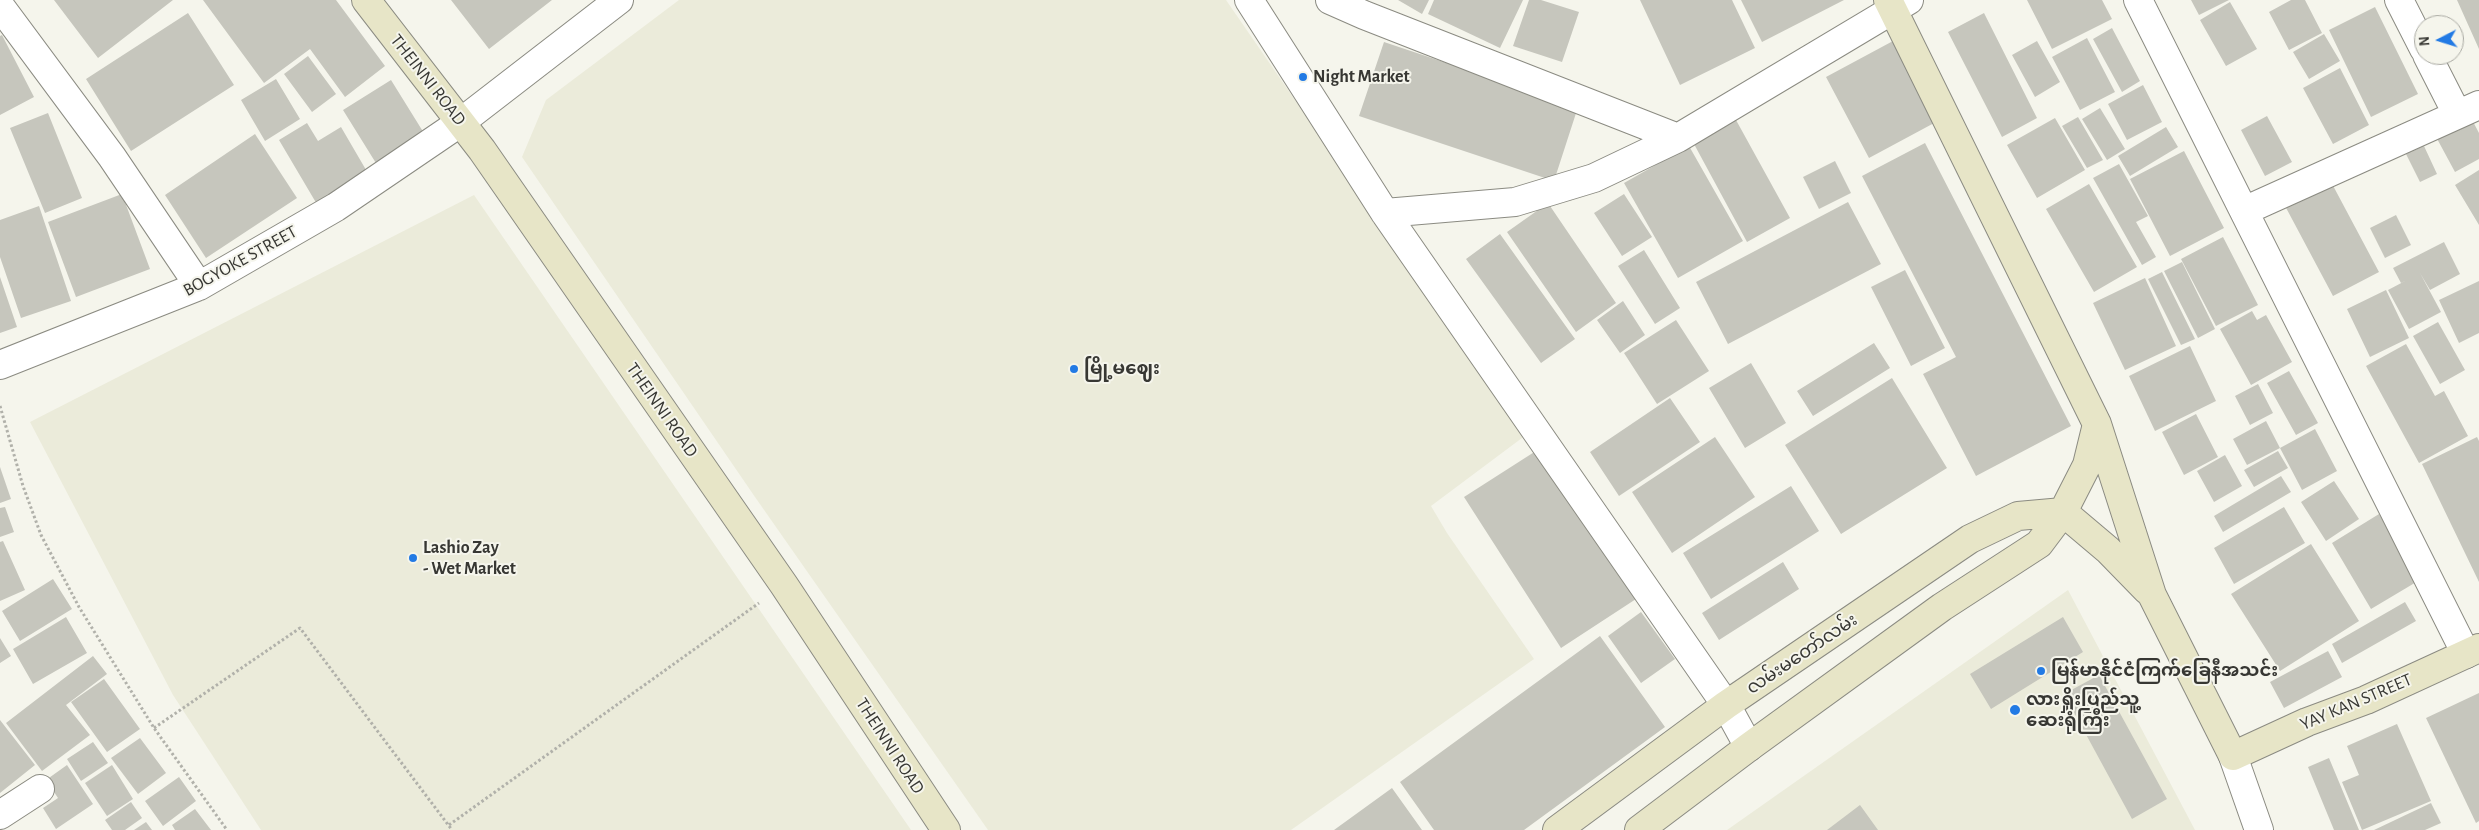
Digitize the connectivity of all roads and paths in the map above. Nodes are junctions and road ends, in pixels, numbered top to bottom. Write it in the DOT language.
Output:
graph roads {
  1 [pos="366,0"];
  2 [pos="619,0"];
  3 [pos="1249,0"];
  4 [pos="1330,0"];
  5 [pos="2138,0"];
  6 [pos="2400,0"];
  7 [pos="1897,4"];
  8 [pos="0,6"];
  9 [pos="2414,28"];
  10 [pos="2435,65"];
  11 [pos="2468,109"];
  12 [pos="461,122"];
  13 [pos="1678,138"];
  14 [pos="2244,211"];
  15 [pos="1385,214"];
  16 [pos="199,286"];
  17 [pos="0,365"];
  18 [pos="0,406"];
  19 [pos="2097,424"];
  20 [pos="2063,512"];
  21 [pos="784,585"];
  22 [pos="2152,595"];
  23 [pos="2473,651"];
  24 [pos="1726,706"];
  25 [pos="154,728"];
  26 [pos="1749,747"];
  27 [pos="2232,756"];
  28 [pos="40,789"];
  29 [pos="0,815"];
  30 [pos="449,825"];
  31 [pos="227,830"];
  32 [pos="452,830"];
  33 [pos="946,830"];
  34 [pos="1557,830"];
  35 [pos="1639,830"];
  36 [pos="2259,830"];
  1 -- 12 [label="main road, THEINNI ROAD"];
  2 -- 12 [label="street, BOGYOKE STREET"];
  3 -- 15 [label="street"];
  4 -- 13 [label="street"];
  5 -- 14 [label="street"];
  6 -- 9 [label="street"];
  7 -- 13 [label="street"];
  7 -- 19 [label="main road"];
  8 -- 16 [label="street"];
  10 -- 11 [label="street"];
  11 -- 14 [label="street"];
  12 -- 16 [label="street, BOGYOKE STREET"];
  12 -- 21 [label="main road, THEINNI ROAD"];
  13 -- 15 [label="street"];
  14 -- 23 [label="street"];
  15 -- 24 [label="street"];
  16 -- 17 [label="street, BOGYOKE STREET"];
  18 -- 25 [label="path"];
  19 -- 20 [label="main road"];
  19 -- 22 [label="main road"];
  20 -- 22 [label="main road"];
  20 -- 24 [label="main road, လမ်းမတော်လမ်း"];
  20 -- 26 [label="main road"];
  21 -- 30 [label="path"];
  21 -- 33 [label="main road, THEINNI ROAD"];
  22 -- 27 [label="main road"];
  23 -- 27 [label="main road, YAY KAN STREET"];
  24 -- 26 [label="street"];
  24 -- 34 [label="main road, လမ်းမတော်လမ်း"];
  25 -- 30 [label="path"];
  25 -- 31 [label="path"];
  26 -- 35 [label="main road"];
  27 -- 36 [label="street"];
  28 -- 29 [label="street"];
  30 -- 32 [label="path"];
}
